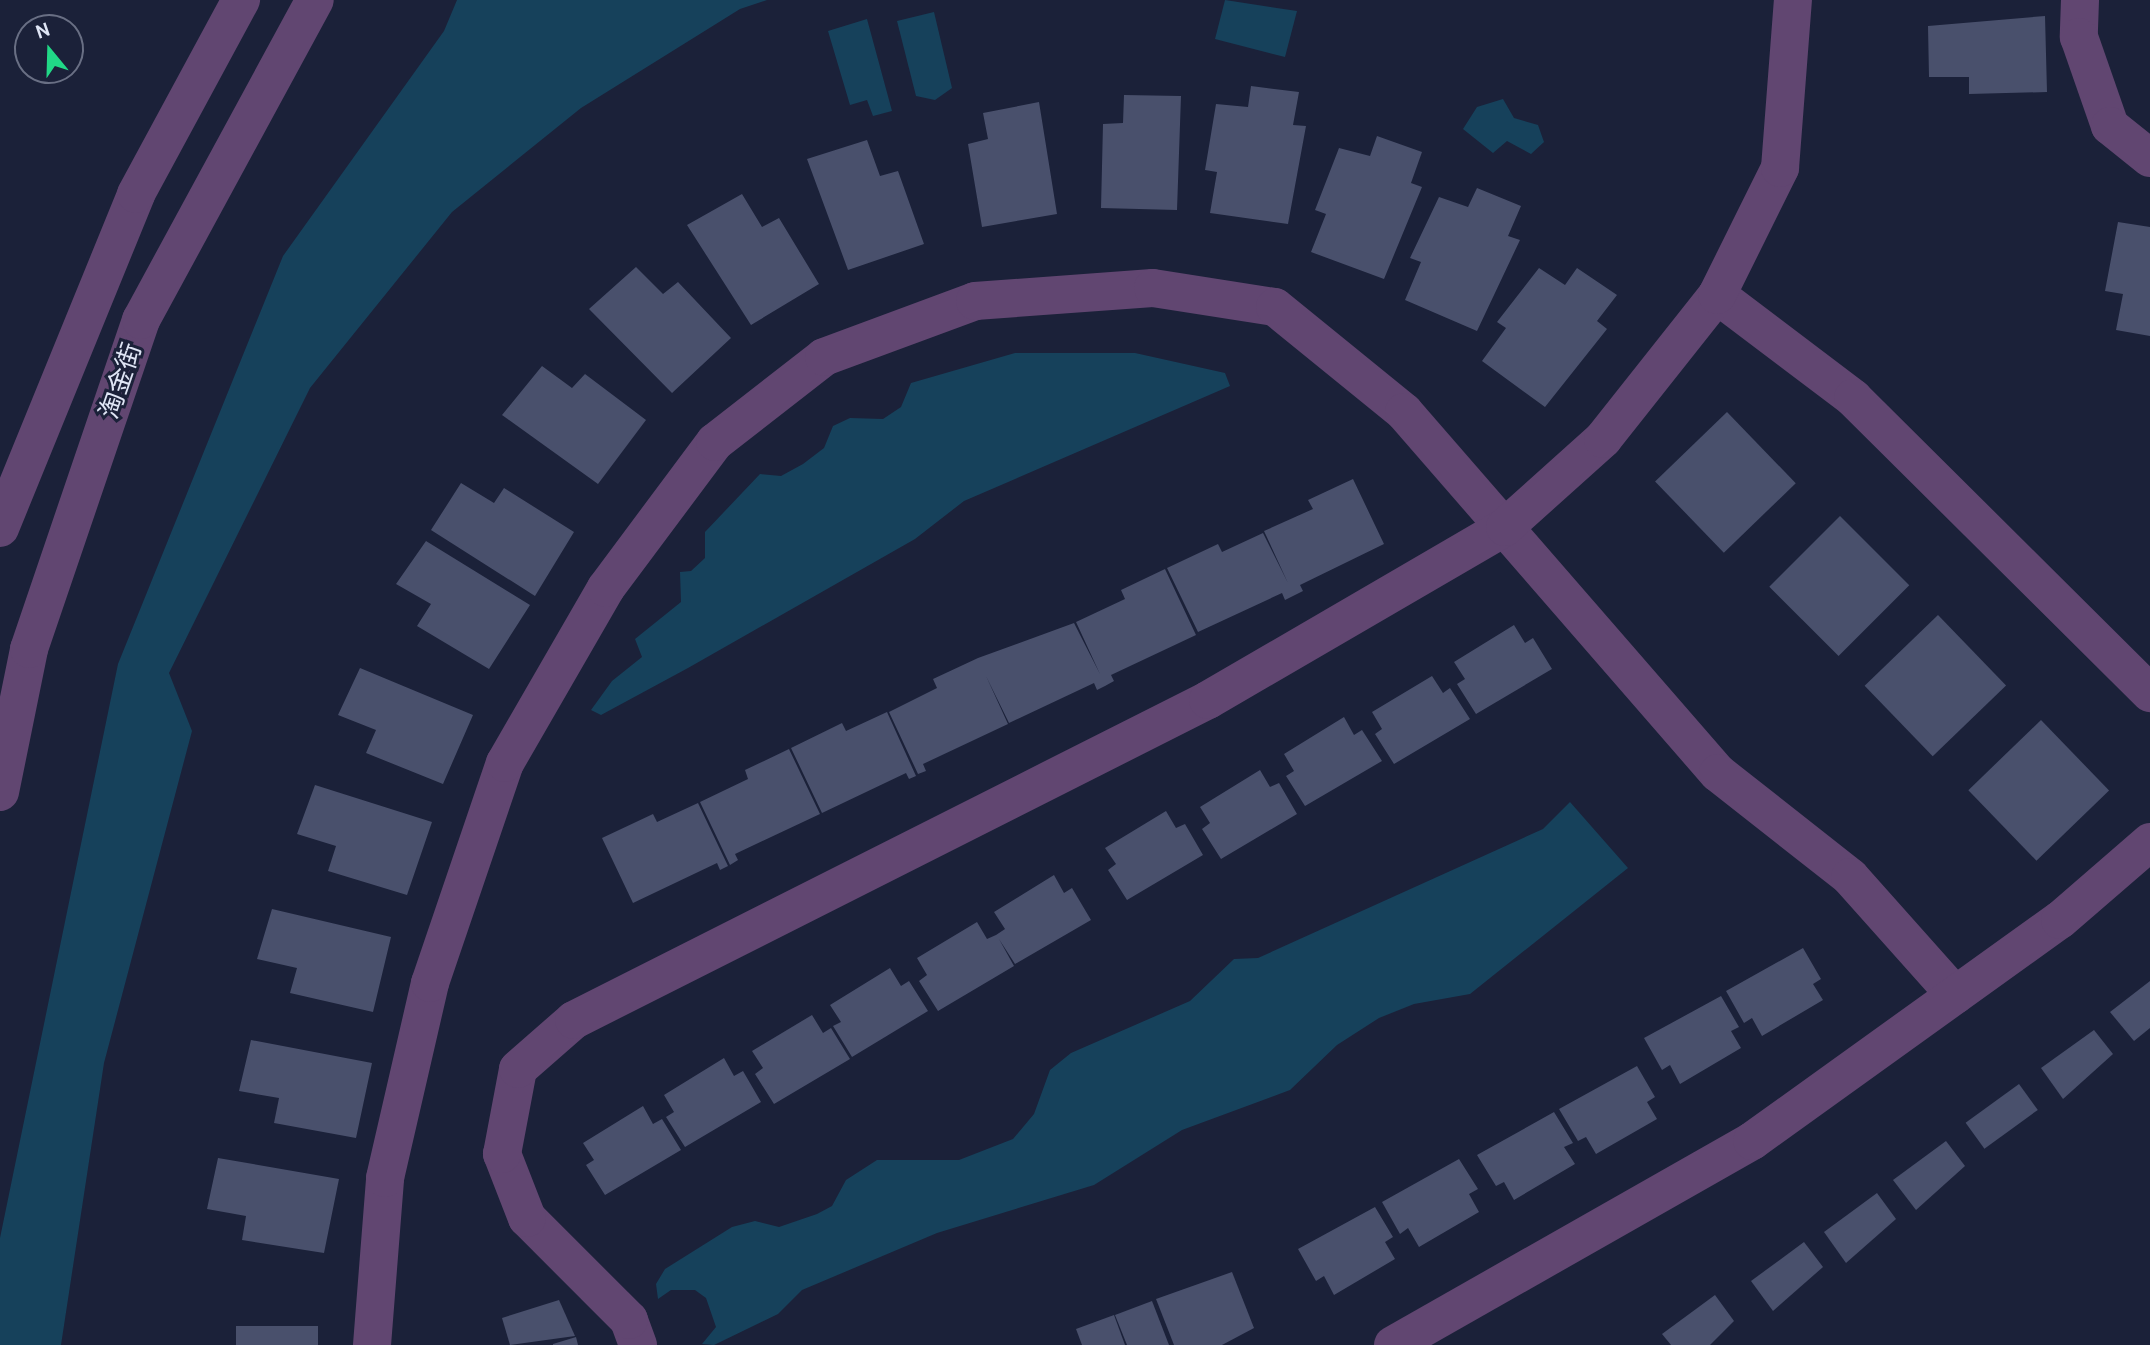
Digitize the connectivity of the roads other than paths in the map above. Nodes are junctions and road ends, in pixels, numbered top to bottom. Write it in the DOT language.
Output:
graph roads {
  1 [pos="241,0"];
  2 [pos="315,0"];
  3 [pos="1793,0"];
  4 [pos="2080,0"];
  5 [pos="2150,158"];
  6 [pos="1717,295"];
  7 [pos="1504,527"];
  8 [pos="0,528"];
  9 [pos="2150,694"];
  10 [pos="0,792"];
  11 [pos="2150,842"];
  12 [pos="1955,995"];
  13 [pos="372,1345"];
  14 [pos="638,1345"];
  15 [pos="1393,1345"];
  1 -- 8 [label="street"];
  2 -- 10 [label="street, 淘金街"];
  3 -- 6 [label="street"];
  4 -- 5 [label="street"];
  6 -- 7 [label="street"];
  6 -- 9 [label="street"];
  7 -- 12 [label="street"];
  7 -- 13 [label="street"];
  7 -- 14 [label="street"];
  11 -- 12 [label="street"];
  12 -- 15 [label="street"];
}
